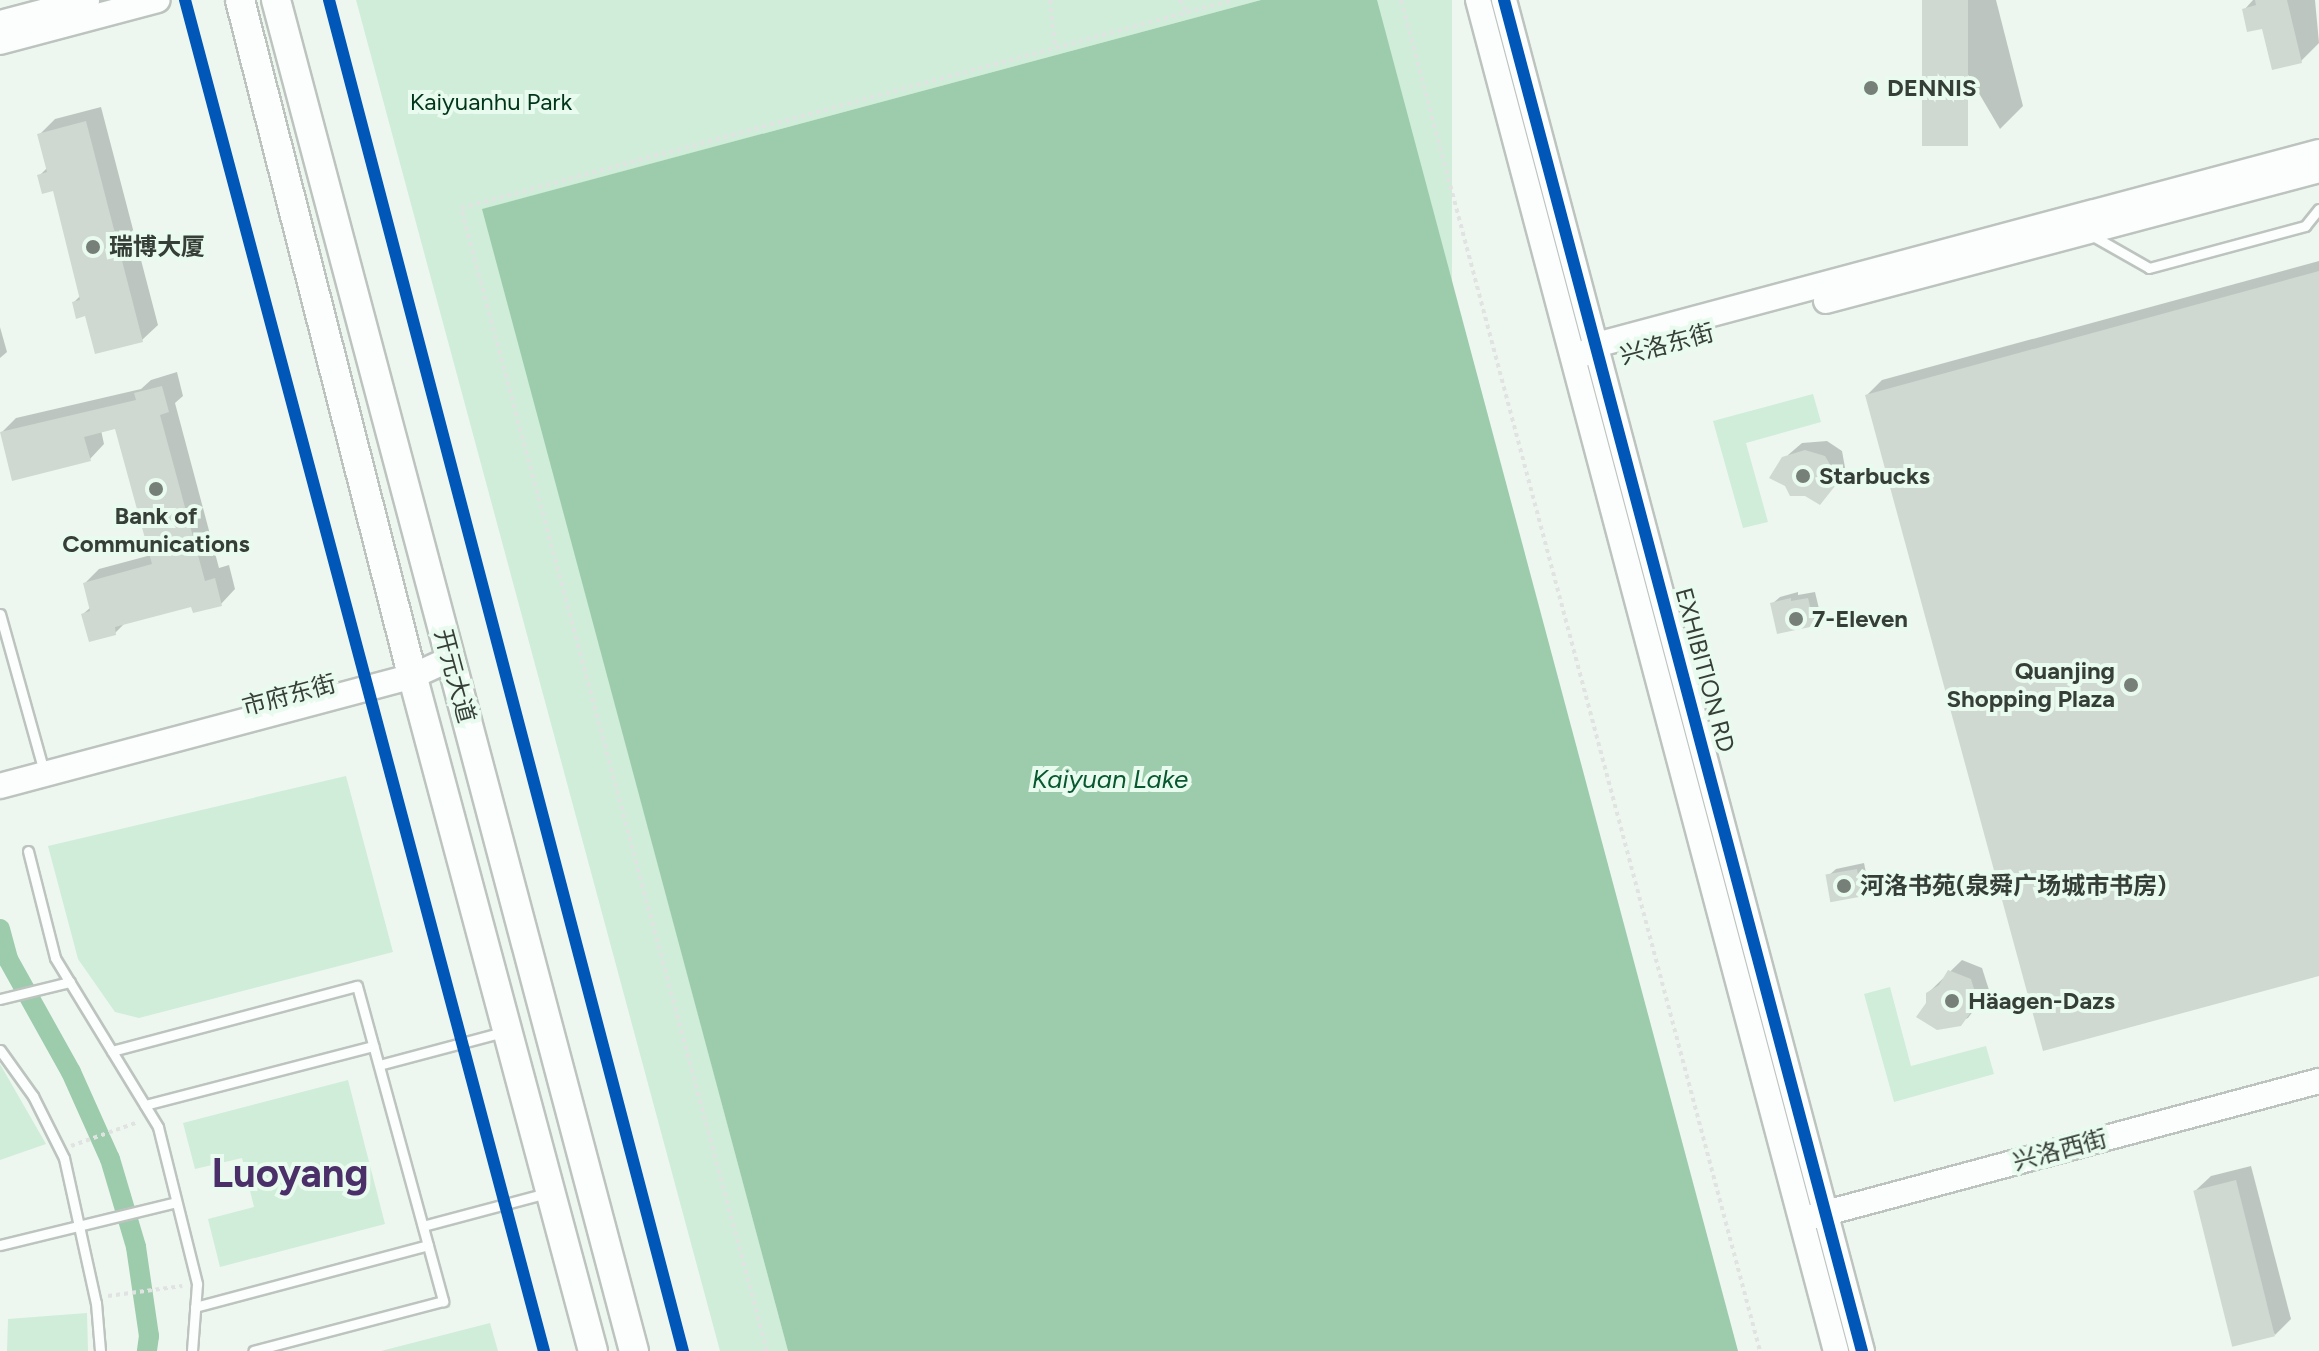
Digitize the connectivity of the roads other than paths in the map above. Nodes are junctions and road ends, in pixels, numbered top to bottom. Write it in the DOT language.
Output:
graph roads {
  1 [pos="87,0"];
  2 [pos="158,0"];
  3 [pos="240,0"];
  4 [pos="276,0"];
  5 [pos="1478,0"];
  6 [pos="1504,0"];
  7 [pos="0,23"];
  8 [pos="0,42"];
  9 [pos="2319,152"];
  10 [pos="2319,170"];
  11 [pos="2319,209"];
  12 [pos="2087,232"];
  13 [pos="1598,353"];
  14 [pos="1576,361"];
  15 [pos="0,614"];
  16 [pos="450,659"];
  17 [pos="411,669"];
  18 [pos="43,768"];
  19 [pos="2,778"];
  20 [pos="28,851"];
  21 [pos="69,983"];
  22 [pos="0,999"];
  23 [pos="507,1031"];
  24 [pos="373,1046"];
  25 [pos="0,1050"];
  26 [pos="112,1051"];
  27 [pos="379,1065"];
  28 [pos="2319,1081"];
  29 [pos="2319,1098"];
  30 [pos="145,1105"];
  31 [pos="550,1192"];
  32 [pos="172,1203"];
  33 [pos="1828,1221"];
  34 [pos="82,1225"];
  35 [pos="423,1226"];
  36 [pos="1804,1228"];
  37 [pos="0,1245"];
  38 [pos="428,1245"];
  39 [pos="195,1307"];
  40 [pos="100,1351"];
  41 [pos="192,1351"];
  42 [pos="253,1351"];
  43 [pos="593,1351"];
  44 [pos="634,1351"];
  45 [pos="1836,1351"];
  46 [pos="1862,1351"];
  1 -- 7 [label="street"];
  2 -- 8 [label="street"];
  3 -- 17 [label="main road, 开元大道"];
  4 -- 16 [label="main road, 开元大道"];
  5 -- 14 [label="street, EXHIBITION RD"];
  6 -- 13 [label="street, EXHIBITION RD"];
  9 -- 13 [label="street, 兴洛东街"];
  10 -- 12 [label="street, 兴洛东街"];
  11 -- 12 [label="lane"];
  12 -- 13 [label="street, 兴洛东街"];
  13 -- 14 [label="street, 兴洛东街"];
  13 -- 33 [label="street, EXHIBITION RD"];
  14 -- 36 [label="street, EXHIBITION RD"];
  15 -- 18 [label="lane"];
  16 -- 17 [label="street, 市府东街"];
  16 -- 44 [label="main road, 开元大道"];
  17 -- 18 [label="street, 市府东街"];
  17 -- 23 [label="main road, 开元大道"];
  18 -- 19 [label="street, 市府东街"];
  20 -- 21 [label="lane"];
  21 -- 22 [label="lane"];
  21 -- 26 [label="lane"];
  23 -- 27 [label="lane"];
  23 -- 31 [label="main road, 开元大道"];
  24 -- 26 [label="lane"];
  24 -- 27 [label="lane"];
  24 -- 30 [label="lane"];
  25 -- 34 [label="lane"];
  26 -- 30 [label="lane"];
  27 -- 35 [label="lane"];
  28 -- 33 [label="street, 兴洛西街"];
  29 -- 33 [label="street, 兴洛西街"];
  30 -- 32 [label="lane"];
  31 -- 35 [label="lane"];
  31 -- 43 [label="main road, 开元大道"];
  32 -- 34 [label="lane"];
  32 -- 39 [label="lane"];
  33 -- 36 [label="street, 兴洛西街"];
  33 -- 46 [label="street, EXHIBITION RD"];
  34 -- 37 [label="lane"];
  34 -- 40 [label="lane"];
  35 -- 38 [label="lane"];
  36 -- 45 [label="street, EXHIBITION RD"];
  38 -- 39 [label="lane"];
  38 -- 42 [label="lane"];
  39 -- 41 [label="lane"];
}
